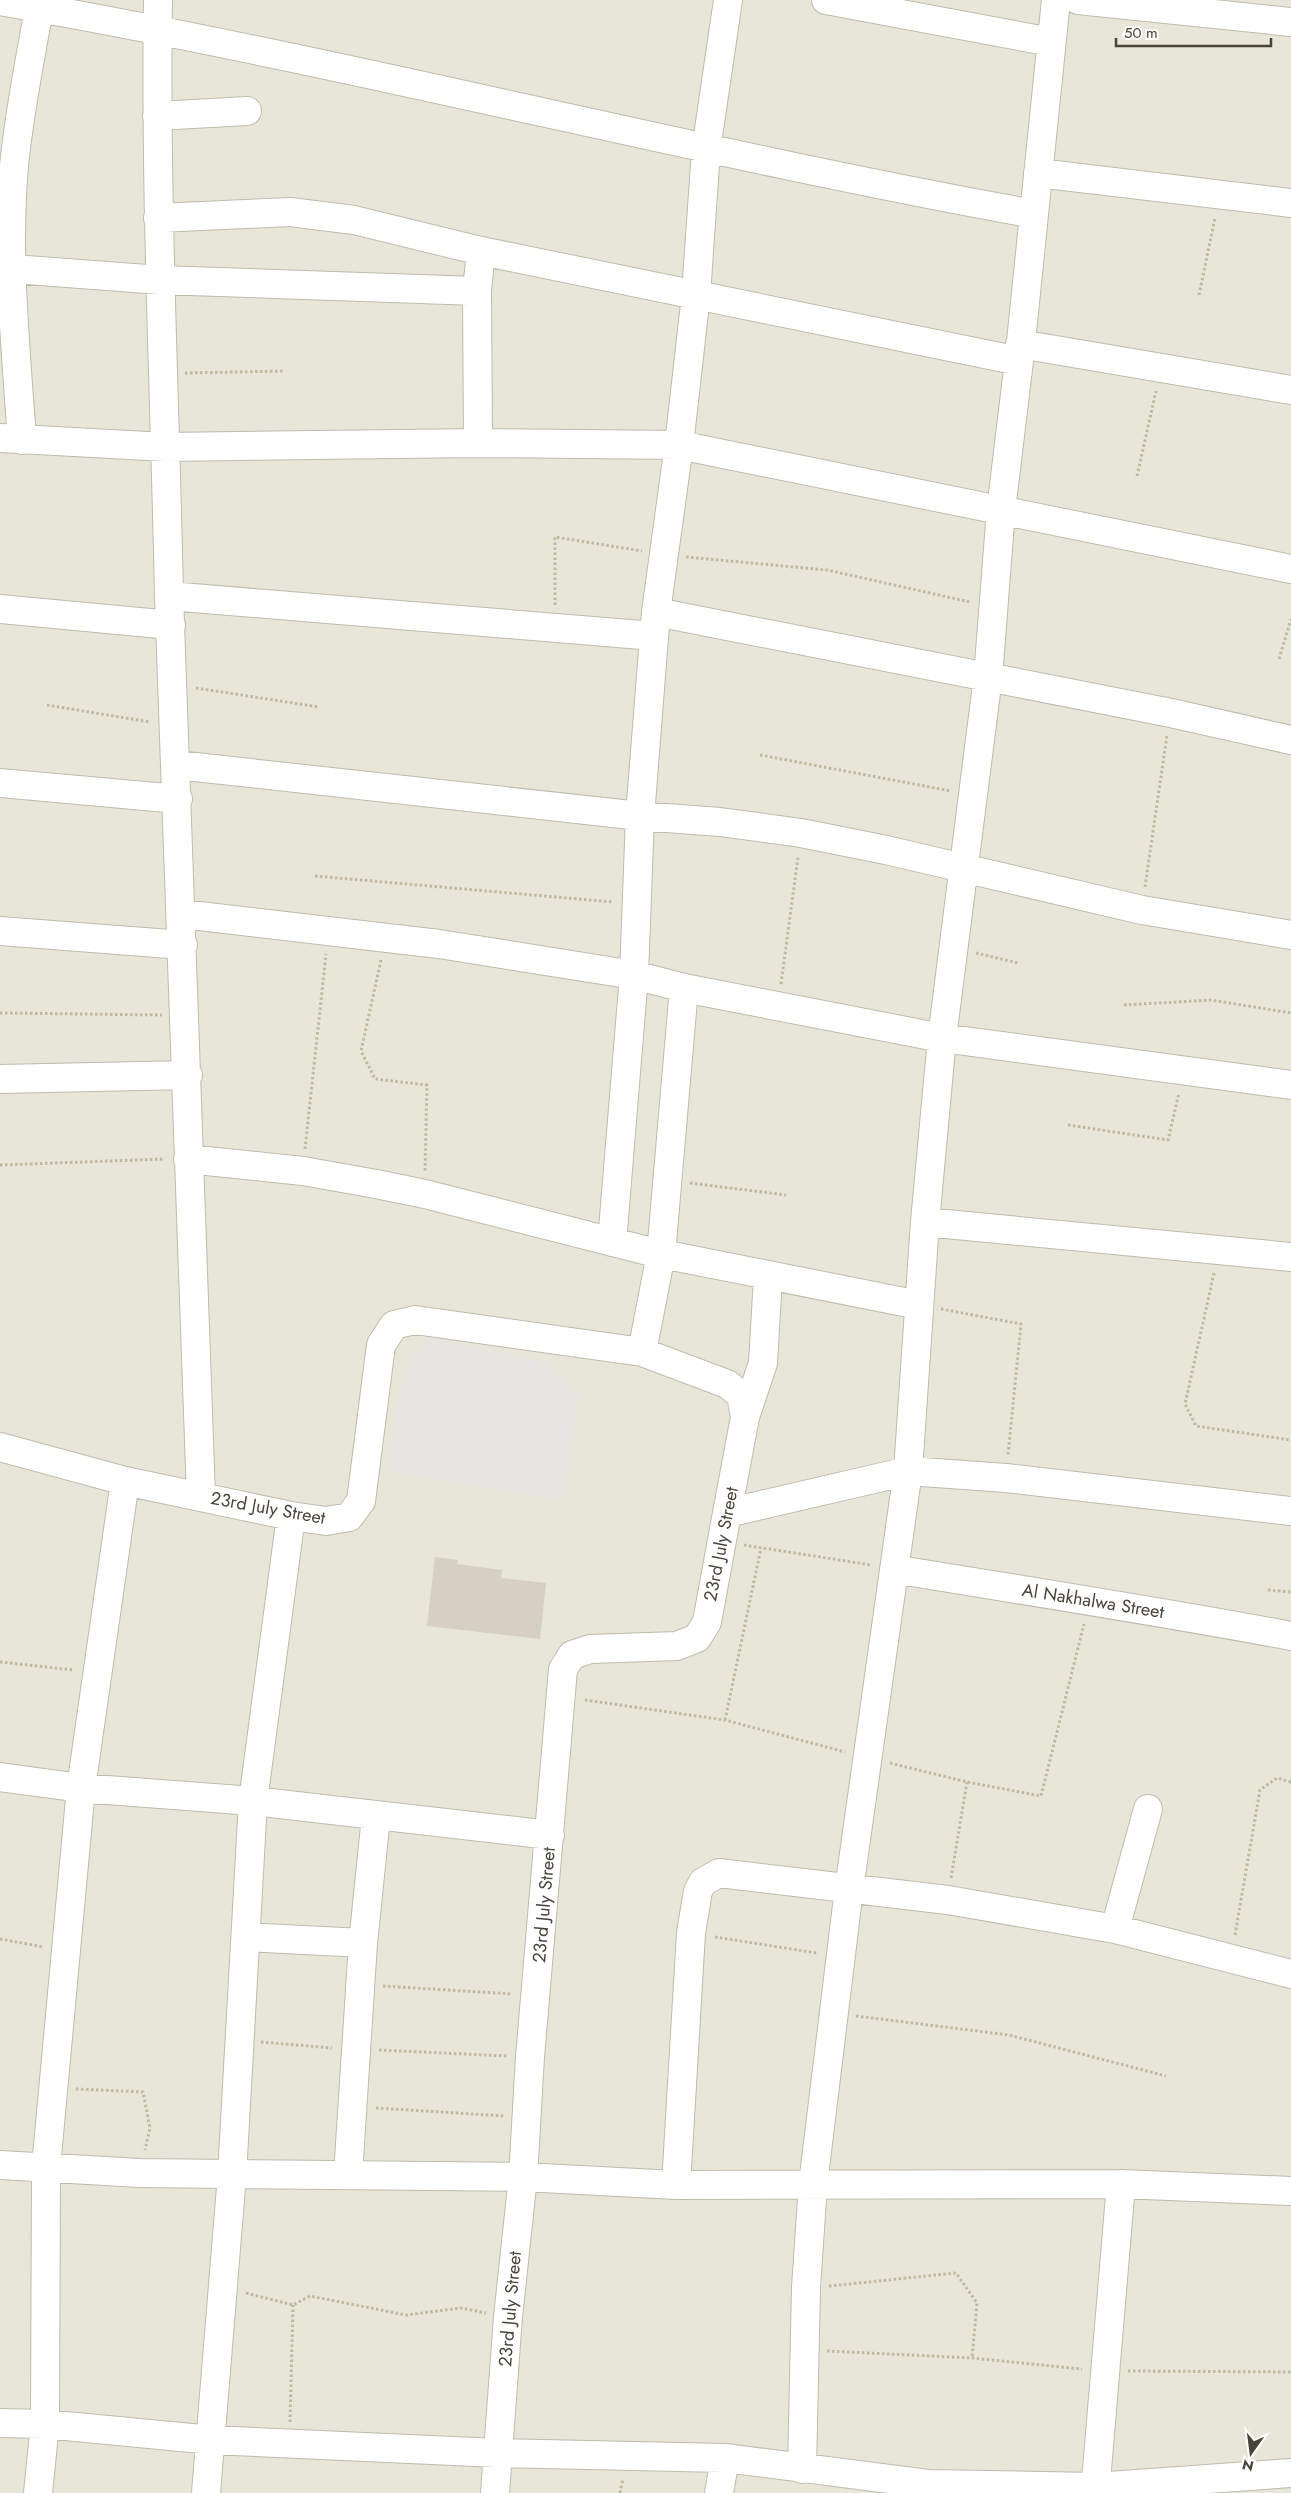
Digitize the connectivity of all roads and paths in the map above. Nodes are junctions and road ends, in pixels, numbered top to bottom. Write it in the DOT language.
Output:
graph roads {
  1 [pos="158,0"];
  2 [pos="728,0"];
  3 [pos="826,0"];
  4 [pos="1056,0"];
  5 [pos="1078,0"];
  6 [pos="0,1"];
  7 [pos="39,8"];
  8 [pos="1291,22"];
  9 [pos="157,29"];
  10 [pos="1051,42"];
  11 [pos="247,111"];
  12 [pos="157,116"];
  13 [pos="706,150"];
  14 [pos="1038,173"];
  15 [pos="1220,194"];
  16 [pos="1291,203"];
  17 [pos="1034,214"];
  18 [pos="158,218"];
  19 [pos="481,251"];
  20 [pos="6,268"];
  21 [pos="160,280"];
  22 [pos="477,291"];
  23 [pos="696,295"];
  24 [pos="1199,295"];
  25 [pos="7,323"];
  26 [pos="1020,352"];
  27 [pos="1162,366"];
  28 [pos="284,372"];
  29 [pos="162,373"];
  30 [pos="1291,390"];
  31 [pos="11,439"];
  32 [pos="478,443"];
  33 [pos="679,445"];
  34 [pos="166,447"];
  35 [pos="1137,476"];
  36 [pos="1001,510"];
  37 [pos="662,554"];
  38 [pos="1291,569"];
  39 [pos="169,596"];
  40 [pos="995,607"];
  41 [pos="0,609"];
  42 [pos="1291,619"];
  43 [pos="655,624"];
  44 [pos="171,625"];
  45 [pos="555,628"];
  46 [pos="1279,659"];
  47 [pos="988,677"];
  48 [pos="174,684"];
  49 [pos="47,705"];
  50 [pos="319,707"];
  51 [pos="1171,713"];
  52 [pos="175,727"];
  53 [pos="1291,740"];
  54 [pos="760,755"];
  55 [pos="177,765"];
  56 [pos="0,782"];
  57 [pos="973,796"];
  58 [pos="178,798"];
  59 [pos="640,816"];
  60 [pos="801,833"];
  61 [pos="963,868"];
  62 [pos="315,876"];
  63 [pos="636,904"];
  64 [pos="1142,910"];
  65 [pos="182,914"];
  66 [pos="0,931"];
  67 [pos="328,931"];
  68 [pos="1291,935"];
  69 [pos="385,938"];
  70 [pos="183,945"];
  71 [pos="954,948"];
  72 [pos="1018,963"];
  73 [pos="634,975"];
  74 [pos="684,988"];
  75 [pos="1124,1005"];
  76 [pos="778,1007"];
  77 [pos="0,1013"];
  78 [pos="1291,1013"];
  79 [pos="186,1016"];
  80 [pos="942,1038"];
  81 [pos="1184,1071"];
  82 [pos="188,1075"];
  83 [pos="0,1078"];
  84 [pos="1291,1085"];
  85 [pos="1068,1125"];
  86 [pos="188,1159"];
  87 [pos="0,1165"];
  88 [pos="303,1171"];
  89 [pos="669,1179"];
  90 [pos="425,1194"];
  91 [pos="786,1195"];
  92 [pos="924,1222"];
  93 [pos="612,1242"];
  94 [pos="1219,1249"];
  95 [pos="661,1254"];
  96 [pos="1291,1257"];
  97 [pos="768,1276"];
  98 [pos="918,1305"];
  99 [pos="642,1352"];
  100 [pos="745,1417"];
  101 [pos="1291,1440"];
  102 [pos="0,1447"];
  103 [pos="908,1470"];
  104 [pos="1006,1478"];
  105 [pos="125,1481"];
  106 [pos="202,1497"];
  107 [pos="1291,1511"];
  108 [pos="727,1513"];
  109 [pos="291,1516"];
  110 [pos="722,1542"];
  111 [pos="761,1548"];
  112 [pos="894,1569"];
  113 [pos="1268,1590"];
  114 [pos="1291,1592"];
  115 [pos="1089,1602"];
  116 [pos="1291,1636"];
  117 [pos="0,1662"];
  118 [pos="97,1673"];
  119 [pos="560,1696"];
  120 [pos="0,1777"];
  121 [pos="1291,1782"];
  122 [pos="81,1788"];
  123 [pos="253,1801"];
  124 [pos="1148,1809"];
  125 [pos="376,1817"];
  126 [pos="550,1835"];
  127 [pos="849,1889"];
  128 [pos="948,1900"];
  129 [pos="1116,1929"];
  130 [pos="691,1933"];
  131 [pos="246,1937"];
  132 [pos="0,1939"];
  133 [pos="363,1943"];
  134 [pos="66,1951"];
  135 [pos="840,1956"];
  136 [pos="1231,1958"];
  137 [pos="1291,1974"];
  138 [pos="360,1985"];
  139 [pos="536,1995"];
  140 [pos="833,2013"];
  141 [pos="241,2041"];
  142 [pos="356,2049"];
  143 [pos="530,2057"];
  144 [pos="1166,2076"];
  145 [pos="53,2088"];
  146 [pos="353,2107"];
  147 [pos="526,2117"];
  148 [pos="0,2165"];
  149 [pos="46,2167"];
  150 [pos="140,2173"];
  151 [pos="232,2175"];
  152 [pos="348,2175"];
  153 [pos="523,2177"];
  154 [pos="813,2184"];
  155 [pos="1121,2184"];
  156 [pos="676,2185"];
  157 [pos="1291,2191"];
  158 [pos="223,2287"];
  159 [pos="806,2288"];
  160 [pos="293,2305"];
  161 [pos="508,2317"];
  162 [pos="806,2350"];
  163 [pos="972,2358"];
  164 [pos="1106,2371"];
  165 [pos="1291,2372"];
  166 [pos="0,2423"];
  167 [pos="45,2424"];
  168 [pos="212,2440"];
  169 [pos="290,2443"];
  170 [pos="498,2453"];
  171 [pos="725,2458"];
  172 [pos="802,2469"];
  173 [pos="1291,2473"];
  174 [pos="928,2488"];
  175 [pos="1095,2490"];
  176 [pos="38,2493"];
  177 [pos="206,2493"];
  178 [pos="496,2493"];
  179 [pos="719,2493"];
  1 -- 9 [label="street"];
  2 -- 13 [label="street"];
  3 -- 10 [label="street"];
  4 -- 10 [label="street"];
  5 -- 8 [label="street"];
  6 -- 7 [label="street"];
  7 -- 9 [label="street"];
  7 -- 20 [label="street"];
  9 -- 12 [label="street"];
  9 -- 13 [label="street"];
  10 -- 14 [label="street"];
  11 -- 12 [label="street"];
  12 -- 18 [label="street"];
  13 -- 17 [label="street"];
  13 -- 23 [label="street"];
  14 -- 15 [label="street"];
  14 -- 17 [label="street"];
  15 -- 16 [label="street"];
  15 -- 24 [label="path"];
  17 -- 26 [label="street"];
  18 -- 19 [label="street"];
  18 -- 21 [label="street"];
  19 -- 22 [label="street"];
  19 -- 23 [label="street"];
  20 -- 21 [label="street"];
  20 -- 25 [label="street"];
  21 -- 22 [label="street"];
  21 -- 29 [label="street"];
  22 -- 32 [label="street"];
  23 -- 26 [label="street"];
  23 -- 33 [label="street"];
  25 -- 31 [label="street"];
  26 -- 27 [label="street"];
  26 -- 36 [label="street"];
  27 -- 30 [label="street"];
  27 -- 35 [label="path"];
  28 -- 29 [label="path"];
  29 -- 34 [label="street"];
  31 -- 34 [label="street"];
  32 -- 33 [label="street"];
  32 -- 34 [label="street"];
  33 -- 36 [label="street"];
  33 -- 37 [label="street"];
  34 -- 39 [label="street"];
  36 -- 38 [label="street"];
  36 -- 40 [label="street"];
  37 -- 40 [label="path"];
  37 -- 43 [label="street"];
  37 -- 45 [label="path"];
  39 -- 44 [label="street"];
  39 -- 45 [label="street"];
  40 -- 47 [label="street"];
  41 -- 44 [label="street"];
  42 -- 46 [label="path"];
  43 -- 45 [label="street"];
  43 -- 47 [label="street"];
  43 -- 59 [label="street"];
  44 -- 48 [label="street"];
  47 -- 51 [label="street"];
  47 -- 57 [label="street"];
  48 -- 50 [label="path"];
  48 -- 52 [label="street"];
  49 -- 52 [label="path"];
  51 -- 53 [label="street"];
  51 -- 64 [label="path"];
  52 -- 55 [label="street"];
  54 -- 57 [label="path"];
  55 -- 58 [label="street"];
  55 -- 59 [label="street"];
  56 -- 58 [label="street"];
  57 -- 61 [label="street"];
  58 -- 65 [label="street"];
  59 -- 60 [label="street"];
  59 -- 63 [label="street"];
  60 -- 61 [label="street"];
  60 -- 76 [label="path"];
  61 -- 64 [label="street"];
  61 -- 71 [label="street"];
  62 -- 63 [label="path"];
  63 -- 73 [label="street"];
  64 -- 68 [label="street"];
  65 -- 67 [label="street"];
  65 -- 70 [label="street"];
  66 -- 70 [label="street"];
  67 -- 69 [label="street"];
  67 -- 88 [label="path"];
  69 -- 73 [label="street"];
  69 -- 90 [label="path"];
  70 -- 79 [label="street"];
  71 -- 72 [label="path"];
  71 -- 80 [label="street"];
  73 -- 74 [label="street"];
  73 -- 93 [label="street"];
  74 -- 76 [label="street"];
  74 -- 89 [label="street"];
  75 -- 78 [label="path"];
  76 -- 80 [label="street"];
  77 -- 79 [label="path"];
  79 -- 82 [label="street"];
  80 -- 81 [label="street"];
  80 -- 92 [label="street"];
  81 -- 84 [label="street"];
  81 -- 85 [label="path"];
  82 -- 83 [label="street"];
  82 -- 86 [label="street"];
  86 -- 87 [label="path"];
  86 -- 88 [label="street"];
  86 -- 106 [label="street"];
  88 -- 90 [label="street"];
  89 -- 91 [label="path"];
  89 -- 95 [label="street"];
  90 -- 93 [label="street"];
  92 -- 94 [label="street"];
  92 -- 98 [label="street"];
  93 -- 95 [label="street"];
  94 -- 96 [label="street"];
  94 -- 101 [label="path"];
  95 -- 97 [label="street"];
  95 -- 99 [label="street"];
  97 -- 98 [label="street"];
  97 -- 100 [label="street"];
  98 -- 103 [label="street"];
  98 -- 104 [label="path"];
  99 -- 100 [label="street, 23rd July Street"];
  99 -- 109 [label="street, 23rd July Street"];
  100 -- 108 [label="street, 23rd July Street"];
  102 -- 105 [label="street, 23rd July Street"];
  103 -- 104 [label="street"];
  103 -- 108 [label="street"];
  103 -- 112 [label="street"];
  104 -- 107 [label="street"];
  105 -- 106 [label="street, 23rd July Street"];
  105 -- 118 [label="street"];
  106 -- 109 [label="street, 23rd July Street"];
  108 -- 110 [label="street, 23rd July Street"];
  109 -- 123 [label="street"];
  110 -- 111 [label="path"];
  110 -- 119 [label="street, 23rd July Street"];
  111 -- 112 [label="path"];
  111 -- 119 [label="path"];
  112 -- 115 [label="street, Al Nakhalwa Street"];
  112 -- 127 [label="street"];
  113 -- 114 [label="path"];
  115 -- 116 [label="street, Al Nakhalwa Street"];
  115 -- 128 [label="path"];
  117 -- 118 [label="path"];
  118 -- 122 [label="street"];
  119 -- 126 [label="street, 23rd July Street"];
  120 -- 122 [label="street"];
  121 -- 136 [label="path"];
  122 -- 123 [label="street"];
  122 -- 134 [label="street"];
  123 -- 125 [label="street"];
  123 -- 131 [label="street"];
  124 -- 129 [label="street"];
  125 -- 126 [label="street"];
  125 -- 133 [label="street"];
  126 -- 139 [label="street, 23rd July Street"];
  127 -- 128 [label="street"];
  127 -- 130 [label="street"];
  127 -- 135 [label="street"];
  128 -- 129 [label="street"];
  129 -- 136 [label="street"];
  130 -- 135 [label="path"];
  130 -- 156 [label="street"];
  131 -- 133 [label="street"];
  131 -- 141 [label="street"];
  132 -- 134 [label="path"];
  133 -- 138 [label="street"];
  134 -- 145 [label="street"];
  135 -- 140 [label="street"];
  136 -- 137 [label="street"];
  138 -- 139 [label="path"];
  138 -- 142 [label="street"];
  139 -- 143 [label="street, 23rd July Street"];
  140 -- 144 [label="path"];
  140 -- 154 [label="street"];
  141 -- 142 [label="path"];
  141 -- 151 [label="street"];
  142 -- 143 [label="path"];
  142 -- 146 [label="street"];
  143 -- 147 [label="street, 23rd July Street"];
  145 -- 149 [label="street"];
  145 -- 150 [label="path"];
  146 -- 147 [label="path"];
  146 -- 152 [label="street"];
  147 -- 153 [label="street, 23rd July Street"];
  148 -- 149 [label="street"];
  149 -- 150 [label="street"];
  149 -- 167 [label="street"];
  150 -- 151 [label="street"];
  151 -- 152 [label="street"];
  151 -- 158 [label="street"];
  152 -- 153 [label="street"];
  153 -- 156 [label="street"];
  153 -- 161 [label="street, 23rd July Street"];
  154 -- 155 [label="street"];
  154 -- 156 [label="street"];
  154 -- 159 [label="street"];
  155 -- 157 [label="street"];
  155 -- 164 [label="street"];
  158 -- 160 [label="path"];
  158 -- 168 [label="street"];
  159 -- 162 [label="street"];
  159 -- 163 [label="path"];
  160 -- 161 [label="path"];
  160 -- 169 [label="path"];
  161 -- 170 [label="street, 23rd July Street"];
  162 -- 163 [label="path"];
  162 -- 172 [label="street"];
  163 -- 164 [label="path"];
  164 -- 165 [label="path"];
  164 -- 175 [label="street"];
  166 -- 167 [label="street"];
  167 -- 168 [label="street"];
  167 -- 176 [label="street"];
  168 -- 169 [label="street"];
  168 -- 177 [label="street"];
  169 -- 170 [label="street"];
  170 -- 171 [label="street"];
  170 -- 178 [label="street, 23rd July Street"];
  171 -- 172 [label="street"];
  171 -- 179 [label="street"];
  172 -- 174 [label="street"];
  173 -- 175 [label="street"];
  174 -- 175 [label="street"];
}
